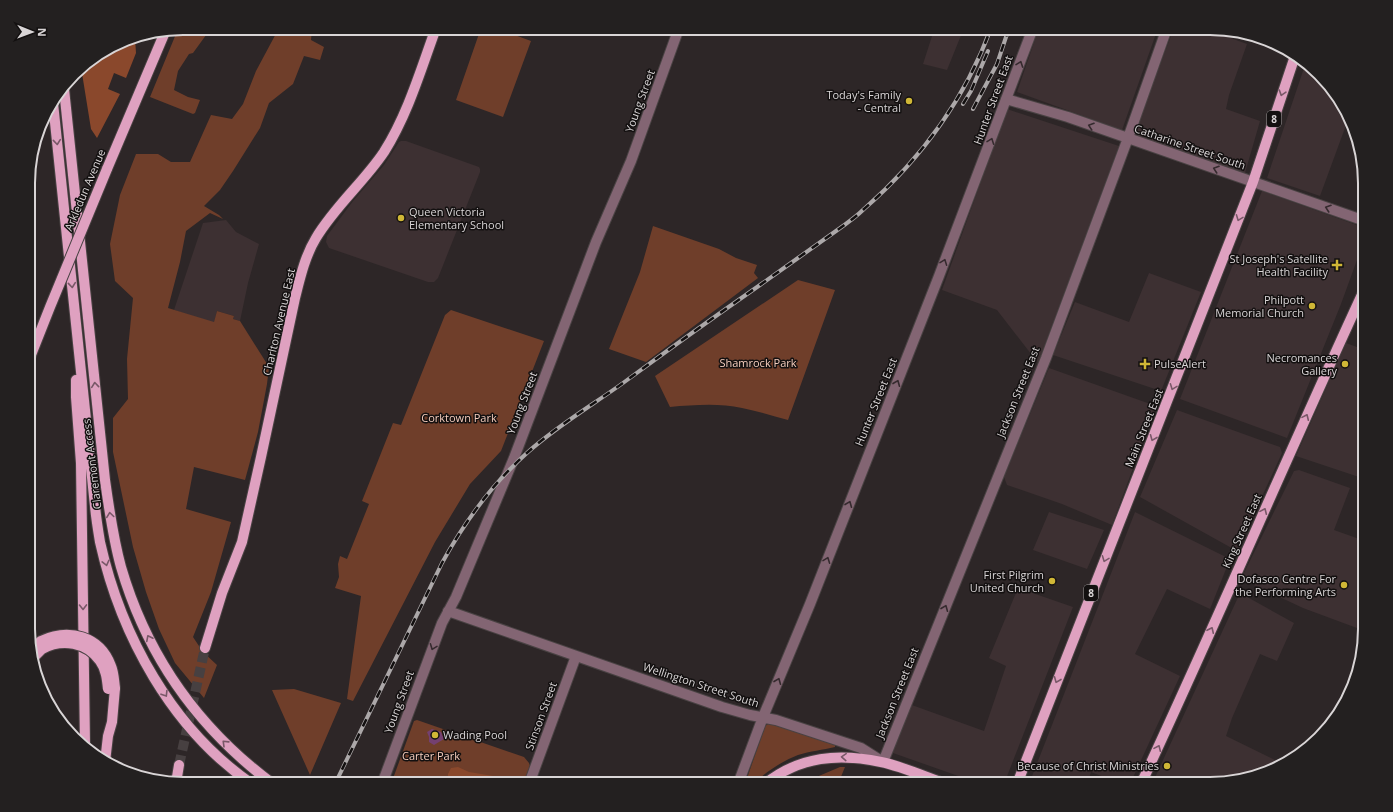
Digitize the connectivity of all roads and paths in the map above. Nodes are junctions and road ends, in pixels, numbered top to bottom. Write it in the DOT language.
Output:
graph roads {
  1 [pos="433,35"];
  2 [pos="677,35"];
  3 [pos="1030,35"];
  4 [pos="1164,35"];
  5 [pos="163,36"];
  6 [pos="1293,61"];
  7 [pos="65,95"];
  8 [pos="1006,100"];
  9 [pos="54,111"];
  10 [pos="1128,138"];
  11 [pos="1253,182"];
  12 [pos="1358,219"];
  13 [pos="1358,303"];
  14 [pos="77,330"];
  15 [pos="35,345"];
  16 [pos="448,611"];
  17 [pos="41,645"];
  18 [pos="36,647"];
  19 [pos="205,648"];
  20 [pos="37,652"];
  21 [pos="576,656"];
  22 [pos="763,717"];
  23 [pos="85,739"];
  24 [pos="105,755"];
  25 [pos="883,762"];
  26 [pos="179,765"];
  27 [pos="177,777"];
  28 [pos="243,777"];
  29 [pos="264,777"];
  30 [pos="385,777"];
  31 [pos="532,777"];
  32 [pos="741,777"];
  33 [pos="774,777"];
  34 [pos="926,777"];
  35 [pos="1020,777"];
  36 [pos="1144,777"];
  1 -- 19 [label="main road, Charlton Avenue East"];
  2 -- 16 [label="street, Young Street"];
  8 -- 3 [label="street, Hunter Street East, one-way"];
  4 -- 10 [label="street, Jackson Street East"];
  5 -- 15 [label="main road, Arkledun Avenue, bridge"];
  6 -- 11 [label="main road, Main Street East / 8, one-way"];
  29 -- 7 [label="main road, Claremont Access, one-way"];
  10 -- 8 [label="street, Catharine Street South, one-way"];
  22 -- 8 [label="street, Hunter Street East, one-way"];
  9 -- 14 [label="main road, Claremont Access, one-way"];
  11 -- 10 [label="street, Catharine Street South, one-way"];
  25 -- 10 [label="street, Jackson Street East, one-way"];
  12 -- 11 [label="street, Catharine Street South, one-way"];
  11 -- 35 [label="main road, Main Street East / 8, one-way"];
  36 -- 13 [label="main road, King Street East, one-way"];
  14 -- 23 [label="main road, one-way"];
  14 -- 28 [label="main road, Claremont Access, one-way"];
  16 -- 21 [label="street, Wellington Street South"];
  16 -- 30 [label="street, Young Street, one-way"];
  17 -- 18 [label="main road"];
  17 -- 20 [label="main road"];
  17 -- 24 [label="main road, bridge"];
  21 -- 22 [label="street, Wellington Street South"];
  21 -- 31 [label="street, Stinson Street"];
  22 -- 25 [label="street, Wellington Street South"];
  22 -- 32 [label="street, Hunter Street East"];
  25 -- 33 [label="main road, one-way"];
  25 -- 34 [label="main road, Wellington Street South"];
  26 -- 27 [label="main road"];
}
